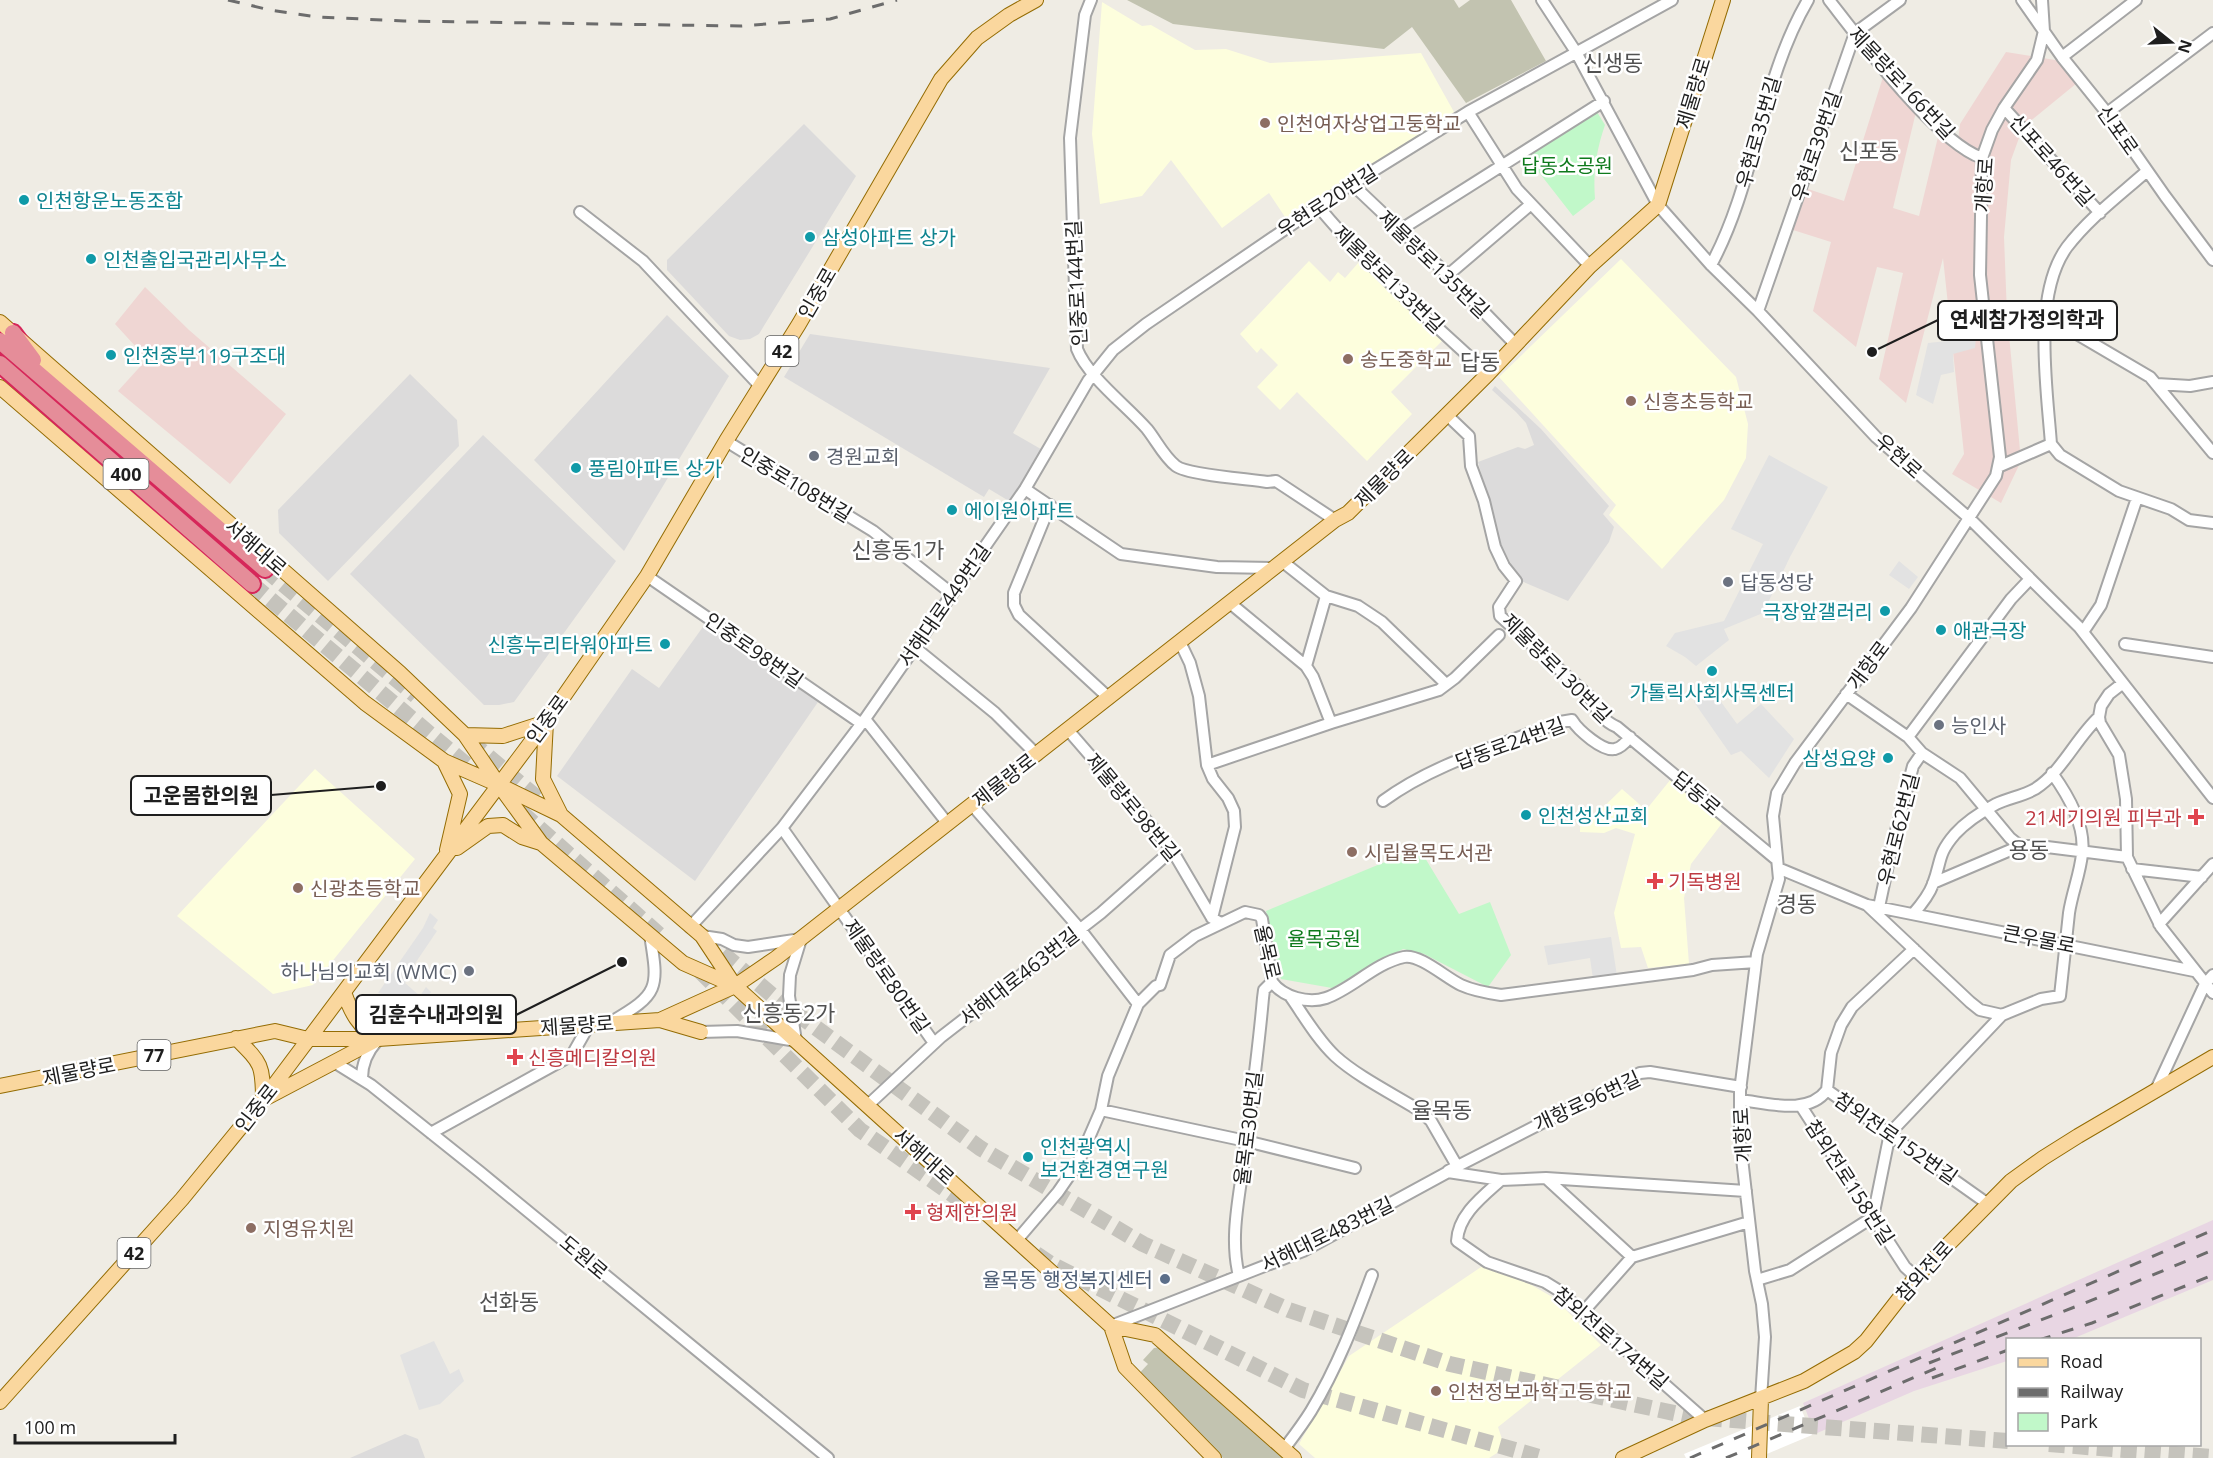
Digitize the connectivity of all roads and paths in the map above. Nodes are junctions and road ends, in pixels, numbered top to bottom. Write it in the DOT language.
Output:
graph roads {
  1 [pos="1036,0"];
  2 [pos="1091,0"];
  3 [pos="1542,0"];
  4 [pos="1672,0"];
  5 [pos="1723,0"];
  6 [pos="1808,0"];
  7 [pos="1829,0"];
  8 [pos="1900,0"];
  9 [pos="2022,0"];
  10 [pos="2043,0"];
  11 [pos="2136,0"];
  12 [pos="1660,3"];
  13 [pos="2044,31"];
  14 [pos="1855,33"];
  15 [pos="2213,33"];
  16 [pos="1576,52"];
  17 [pos="2062,57"];
  18 [pos="1604,101"];
  19 [pos="2004,108"];
  20 [pos="1468,112"];
  21 [pos="2107,113"];
  22 [pos="1982,158"];
  23 [pos="1502,165"];
  24 [pos="2147,171"];
  25 [pos="1352,184"];
  26 [pos="1530,205"];
  27 [pos="1658,205"];
  28 [pos="1318,206"];
  29 [pos="580,212"];
  30 [pos="2100,213"];
  31 [pos="1400,230"];
  32 [pos="2213,260"];
  33 [pos="1711,265"];
  34 [pos="1590,266"];
  35 [pos="1448,275"];
  36 [pos="1758,311"];
  37 [pos="2046,318"];
  38 [pos="0,322"];
  39 [pos="2044,330"];
  40 [pos="1987,334"];
  41 [pos="7,337"];
  42 [pos="1516,345"];
  43 [pos="0,366"];
  44 [pos="1093,373"];
  45 [pos="1488,374"];
  46 [pos="2213,382"];
  47 [pos="2157,384"];
  48 [pos="760,386"];
  49 [pos="0,387"];
  50 [pos="1447,415"];
  51 [pos="726,441"];
  52 [pos="2051,444"];
  53 [pos="2213,453"];
  54 [pos="1998,467"];
  55 [pos="1025,489"];
  56 [pos="2137,498"];
  57 [pos="1050,505"];
  58 [pos="1969,518"];
  59 [pos="1335,520"];
  60 [pos="2213,523"];
  61 [pos="1279,565"];
  62 [pos="265,569"];
  63 [pos="647,576"];
  64 [pos="2030,579"];
  65 [pos="252,584"];
  66 [pos="951,593"];
  67 [pos="1326,596"];
  68 [pos="1230,603"];
  69 [pos="2083,632"];
  70 [pos="1499,635"];
  71 [pos="1180,642"];
  72 [pos="2125,644"];
  73 [pos="915,648"];
  74 [pos="2213,657"];
  75 [pos="1306,666"];
  76 [pos="2123,683"];
  77 [pos="1446,684"];
  78 [pos="1846,694"];
  79 [pos="1109,698"];
  80 [pos="2099,717"];
  81 [pos="546,722"];
  82 [pos="863,722"];
  83 [pos="1331,723"];
  84 [pos="1617,727"];
  85 [pos="1068,730"];
  86 [pos="465,735"];
  87 [pos="1630,737"];
  88 [pos="1908,737"];
  89 [pos="1922,753"];
  90 [pos="1037,754"];
  91 [pos="444,761"];
  92 [pos="1207,765"];
  93 [pos="2052,773"];
  94 [pos="499,785"];
  95 [pos="2213,798"];
  96 [pos="1383,801"];
  97 [pos="972,805"];
  98 [pos="1987,810"];
  99 [pos="561,815"];
  100 [pos="948,824"];
  101 [pos="782,828"];
  102 [pos="541,843"];
  103 [pos="2020,846"];
  104 [pos="1172,850"];
  105 [pos="2083,852"];
  106 [pos="445,856"];
  107 [pos="2127,857"];
  108 [pos="1778,864"];
  109 [pos="2213,864"];
  110 [pos="2132,869"];
  111 [pos="2202,877"];
  112 [pos="1933,883"];
  113 [pos="1867,905"];
  114 [pos="1879,907"];
  115 [pos="839,909"];
  116 [pos="1913,914"];
  117 [pos="1216,921"];
  118 [pos="2159,924"];
  119 [pos="690,927"];
  120 [pos="1080,929"];
  121 [pos="650,935"];
  122 [pos="702,936"];
  123 [pos="801,939"];
  124 [pos="2066,945"];
  125 [pos="1914,950"];
  126 [pos="1756,962"];
  127 [pos="2194,970"];
  128 [pos="2213,975"];
  129 [pos="1272,982"];
  130 [pos="735,986"];
  131 [pos="2209,988"];
  132 [pos="344,992"];
  133 [pos="1290,996"];
  134 [pos="1138,1004"];
  135 [pos="2002,1015"];
  136 [pos="660,1020"];
  137 [pos="611,1022"];
  138 [pos="589,1025"];
  139 [pos="701,1032"];
  140 [pos="236,1038"];
  141 [pos="308,1039"];
  142 [pos="378,1039"];
  143 [pos="796,1041"];
  144 [pos="934,1044"];
  145 [pos="2213,1057"];
  146 [pos="334,1062"];
  147 [pos="362,1078"];
  148 [pos="0,1086"];
  149 [pos="1741,1087"];
  150 [pos="1827,1090"];
  151 [pos="2155,1092"];
  152 [pos="263,1100"];
  153 [pos="1740,1100"];
  154 [pos="868,1105"];
  155 [pos="1801,1106"];
  156 [pos="1101,1110"];
  157 [pos="431,1133"];
  158 [pos="1890,1133"];
  159 [pos="1246,1141"];
  160 [pos="1457,1166"];
  161 [pos="1355,1168"];
  162 [pos="1444,1173"];
  163 [pos="1546,1178"];
  164 [pos="1501,1180"];
  165 [pos="1746,1191"];
  166 [pos="1988,1204"];
  167 [pos="1873,1217"];
  168 [pos="1749,1222"];
  169 [pos="1017,1240"];
  170 [pos="1632,1257"];
  171 [pos="1372,1275"];
  172 [pos="1239,1276"];
  173 [pos="1916,1277"];
  174 [pos="1757,1280"];
  175 [pos="1584,1311"];
  176 [pos="1111,1326"];
  177 [pos="1761,1399"];
  178 [pos="0,1402"];
  179 [pos="1706,1420"];
  180 [pos="1289,1454"];
  181 [pos="828,1458"];
  182 [pos="1214,1458"];
  183 [pos="1623,1458"];
  184 [pos="1759,1458"];
  1 -- 48 [label="main road, 인중로 / 42"];
  2 -- 44 [label="street, 인중로144번길"];
  3 -- 16 [label="street, 우현로"];
  4 -- 12 [label="street"];
  5 -- 27 [label="main road, 제물량로"];
  6 -- 33 [label="street, 우현로35번길"];
  7 -- 14 [label="street, 제물량로166번길"];
  8 -- 14 [label="street"];
  9 -- 13 [label="street, 신포로"];
  10 -- 13 [label="street, 개항로"];
  11 -- 17 [label="street"];
  12 -- 16 [label="street"];
  13 -- 17 [label="street, 신포로"];
  13 -- 19 [label="street, 개항로"];
  14 -- 22 [label="street, 제물량로166번길"];
  14 -- 36 [label="street, 우현로39번길"];
  15 -- 21 [label="street"];
  16 -- 18 [label="street, 우현로"];
  16 -- 20 [label="street, 우현로20번길"];
  17 -- 21 [label="street, 신포로"];
  18 -- 23 [label="street"];
  18 -- 27 [label="street, 우현로"];
  19 -- 22 [label="street, 개항로"];
  19 -- 30 [label="street, 신포로46번길"];
  20 -- 23 [label="street"];
  20 -- 25 [label="street, 우현로20번길"];
  21 -- 24 [label="street, 신포로"];
  22 -- 40 [label="street, 개항로"];
  23 -- 26 [label="street"];
  23 -- 31 [label="street"];
  24 -- 30 [label="street, 신포로46번길"];
  24 -- 32 [label="street, 신포로"];
  25 -- 28 [label="street, 우현로20번길"];
  25 -- 31 [label="street, 제물량로135번길"];
  26 -- 34 [label="street"];
  26 -- 35 [label="street"];
  27 -- 33 [label="street, 우현로"];
  27 -- 34 [label="main road, 제물량로"];
  28 -- 44 [label="street, 우현로20번길"];
  28 -- 45 [label="street, 제물량로133번길"];
  29 -- 48 [label="street"];
  30 -- 37 [label="street, 신포로46번길"];
  31 -- 35 [label="street, 제물량로135번길"];
  33 -- 36 [label="street, 우현로"];
  34 -- 42 [label="main road, 제물량로"];
  35 -- 42 [label="street, 제물량로135번길"];
  36 -- 58 [label="street, 우현로"];
  37 -- 39 [label="street, 신포로46번길"];
  37 -- 47 [label="street"];
  38 -- 41 [label="main road, 서해대로"];
  39 -- 40 [label="street"];
  39 -- 52 [label="street, 신포로46번길"];
  40 -- 54 [label="street, 개항로"];
  41 -- 62 [label="highway, 400"];
  41 -- 86 [label="main road, 서해대로"];
  42 -- 45 [label="main road, 제물량로"];
  43 -- 65 [label="highway, 400"];
  44 -- 55 [label="street, 서해대로449번길"];
  44 -- 59 [label="street, 인중로144번길"];
  45 -- 50 [label="main road, 제물량로"];
  46 -- 47 [label="street"];
  47 -- 53 [label="street"];
  48 -- 51 [label="main road, 인중로 / 42"];
  49 -- 91 [label="main road, 서해대로"];
  50 -- 59 [label="main road, 제물량로"];
  50 -- 84 [label="street, 제물량로130번길"];
  51 -- 63 [label="main road, 인중로 / 42"];
  51 -- 66 [label="street, 인중로108번길"];
  52 -- 54 [label="street"];
  52 -- 56 [label="street"];
  54 -- 58 [label="street, 개항로"];
  55 -- 57 [label="street"];
  55 -- 66 [label="street, 서해대로449번길"];
  56 -- 60 [label="street"];
  56 -- 69 [label="street"];
  57 -- 61 [label="street"];
  57 -- 79 [label="street"];
  58 -- 64 [label="street, 우현로"];
  58 -- 78 [label="street, 개항로"];
  59 -- 61 [label="main road, 제물량로"];
  61 -- 67 [label="street"];
  61 -- 68 [label="main road, 제물량로"];
  63 -- 81 [label="main road, 인중로 / 42"];
  63 -- 82 [label="street, 인중로98번길"];
  64 -- 69 [label="street, 우현로"];
  64 -- 88 [label="street"];
  66 -- 73 [label="street, 서해대로449번길"];
  67 -- 75 [label="street"];
  67 -- 77 [label="street"];
  68 -- 71 [label="main road, 제물량로"];
  68 -- 75 [label="street"];
  69 -- 76 [label="street, 우현로"];
  70 -- 77 [label="street"];
  71 -- 79 [label="main road, 제물량로"];
  71 -- 92 [label="street"];
  72 -- 74 [label="street"];
  73 -- 82 [label="street, 서해대로449번길"];
  73 -- 90 [label="street"];
  75 -- 83 [label="street"];
  76 -- 80 [label="street"];
  76 -- 95 [label="street, 우현로"];
  77 -- 83 [label="street"];
  78 -- 88 [label="street, 우현로62번길"];
  78 -- 108 [label="street, 개항로"];
  79 -- 85 [label="main road, 제물량로"];
  80 -- 93 [label="street"];
  80 -- 107 [label="street"];
  81 -- 86 [label="main road"];
  81 -- 94 [label="main road, 인중로 / 42"];
  81 -- 99 [label="main road"];
  82 -- 100 [label="street, 인중로98번길"];
  82 -- 101 [label="street, 서해대로449번길"];
  83 -- 92 [label="street"];
  84 -- 87 [label="street, 답동로"];
  85 -- 90 [label="main road, 제물량로"];
  85 -- 104 [label="street, 제물량로98번길"];
  86 -- 94 [label="main road, 서해대로"];
  87 -- 96 [label="street, 답동로24번길"];
  87 -- 108 [label="street, 답동로"];
  88 -- 89 [label="street, 우현로62번길"];
  89 -- 98 [label="street, 우현로62번길"];
  89 -- 114 [label="street, 우현로62번길"];
  90 -- 97 [label="main road, 제물량로"];
  91 -- 94 [label="main road, 서해대로"];
  91 -- 106 [label="main road"];
  92 -- 117 [label="street"];
  93 -- 98 [label="street"];
  93 -- 105 [label="street"];
  94 -- 99 [label="main road, 서해대로"];
  94 -- 102 [label="main road, 서해대로"];
  94 -- 106 [label="main road, 인중로 / 42"];
  97 -- 100 [label="main road, 제물량로"];
  97 -- 120 [label="street"];
  98 -- 103 [label="street, 우현로62번길"];
  98 -- 112 [label="street"];
  99 -- 119 [label="main road, 서해대로"];
  100 -- 115 [label="main road, 제물량로"];
  101 -- 115 [label="street"];
  101 -- 119 [label="street, 서해대로449번길"];
  102 -- 106 [label="main road"];
  102 -- 121 [label="main road, 서해대로"];
  103 -- 105 [label="street"];
  103 -- 112 [label="street"];
  104 -- 117 [label="street, 제물량로98번길"];
  104 -- 120 [label="street, 서해대로463번길"];
  105 -- 107 [label="street"];
  105 -- 124 [label="street"];
  106 -- 132 [label="main road, 인중로 / 42"];
  107 -- 110 [label="street"];
  108 -- 113 [label="street, 큰우물로"];
  108 -- 126 [label="street, 개항로"];
  109 -- 111 [label="street"];
  110 -- 111 [label="street"];
  110 -- 118 [label="street"];
  111 -- 118 [label="street"];
  112 -- 116 [label="street"];
  113 -- 114 [label="street, 큰우물로"];
  113 -- 125 [label="street, 큰우물로"];
  114 -- 116 [label="street, 큰우물로"];
  115 -- 123 [label="main road, 제물량로"];
  115 -- 144 [label="street, 제물량로80번길"];
  116 -- 124 [label="street, 큰우물로"];
  117 -- 129 [label="street, 율목로"];
  117 -- 134 [label="street, 율목로"];
  118 -- 127 [label="street"];
  119 -- 122 [label="main road, 서해대로"];
  120 -- 134 [label="street"];
  120 -- 144 [label="street, 서해대로463번길"];
  121 -- 130 [label="main road, 서해대로"];
  121 -- 137 [label="street"];
  122 -- 123 [label="street"];
  122 -- 130 [label="main road, 서해대로"];
  123 -- 130 [label="main road, 제물량로"];
  123 -- 143 [label="street"];
  124 -- 127 [label="street, 큰우물로"];
  124 -- 135 [label="street"];
  125 -- 135 [label="street, 큰우물로"];
  125 -- 150 [label="street, 참외전로152번길"];
  126 -- 133 [label="street, 율목로"];
  126 -- 149 [label="street, 개항로"];
  127 -- 131 [label="street"];
  128 -- 131 [label="street"];
  129 -- 133 [label="street, 율목로"];
  129 -- 159 [label="street, 율목로30번길"];
  130 -- 136 [label="main road, 제물량로"];
  130 -- 143 [label="main road, 서해대로"];
  131 -- 151 [label="street"];
  132 -- 141 [label="main road, 인중로 / 42"];
  132 -- 142 [label="main road"];
  133 -- 160 [label="street"];
  134 -- 156 [label="street, 율목로"];
  135 -- 158 [label="street"];
  136 -- 137 [label="main road, 제물량로"];
  136 -- 139 [label="main road"];
  137 -- 138 [label="main road, 제물량로"];
  138 -- 142 [label="main road, 제물량로"];
  138 -- 157 [label="street"];
  139 -- 143 [label="street"];
  140 -- 141 [label="main road, 제물량로 / 77"];
  140 -- 148 [label="main road, 제물량로 / 77"];
  140 -- 152 [label="main road"];
  141 -- 142 [label="main road, 제물량로"];
  141 -- 152 [label="main road, 인중로 / 42"];
  142 -- 146 [label="main road"];
  142 -- 147 [label="street"];
  143 -- 154 [label="main road, 서해대로"];
  144 -- 154 [label="street, 서해대로463번길"];
  145 -- 151 [label="main road, 참외전로"];
  146 -- 147 [label="street, 도원로"];
  146 -- 152 [label="main road"];
  147 -- 157 [label="street, 도원로"];
  149 -- 153 [label="street, 개항로"];
  149 -- 160 [label="street, 개항로96번길"];
  150 -- 155 [label="street"];
  150 -- 158 [label="street, 참외전로152번길"];
  151 -- 166 [label="main road, 참외전로"];
  152 -- 178 [label="main road, 인중로 / 42"];
  153 -- 155 [label="street, 참외전로158번길"];
  153 -- 165 [label="street, 개항로"];
  154 -- 169 [label="main road, 서해대로"];
  155 -- 167 [label="street, 참외전로158번길"];
  156 -- 159 [label="street"];
  156 -- 169 [label="street, 율목로"];
  157 -- 181 [label="street, 도원로"];
  158 -- 166 [label="street, 참외전로152번길"];
  158 -- 167 [label="street"];
  159 -- 161 [label="street"];
  159 -- 172 [label="street, 율목로30번길"];
  160 -- 162 [label="street, 개항로96번길"];
  162 -- 164 [label="street"];
  162 -- 172 [label="street, 서해대로483번길"];
  163 -- 164 [label="street"];
  163 -- 165 [label="street"];
  163 -- 170 [label="street"];
  164 -- 175 [label="street, 참외전로174번길"];
  165 -- 168 [label="street, 개항로"];
  166 -- 173 [label="main road, 참외전로"];
  167 -- 173 [label="street, 참외전로158번길"];
  167 -- 174 [label="street"];
  168 -- 170 [label="street"];
  168 -- 174 [label="street, 개항로"];
  169 -- 176 [label="main road, 서해대로"];
  170 -- 175 [label="street"];
  171 -- 180 [label="street"];
  172 -- 176 [label="street, 서해대로483번길"];
  173 -- 177 [label="main road, 참외전로"];
  174 -- 177 [label="street, 개항로"];
  175 -- 179 [label="street, 참외전로174번길"];
  176 -- 180 [label="main road"];
  176 -- 182 [label="main road, 서해대로"];
  177 -- 179 [label="main road, 참외전로"];
  177 -- 184 [label="main road"];
  179 -- 183 [label="main road, 참외전로"];
}
